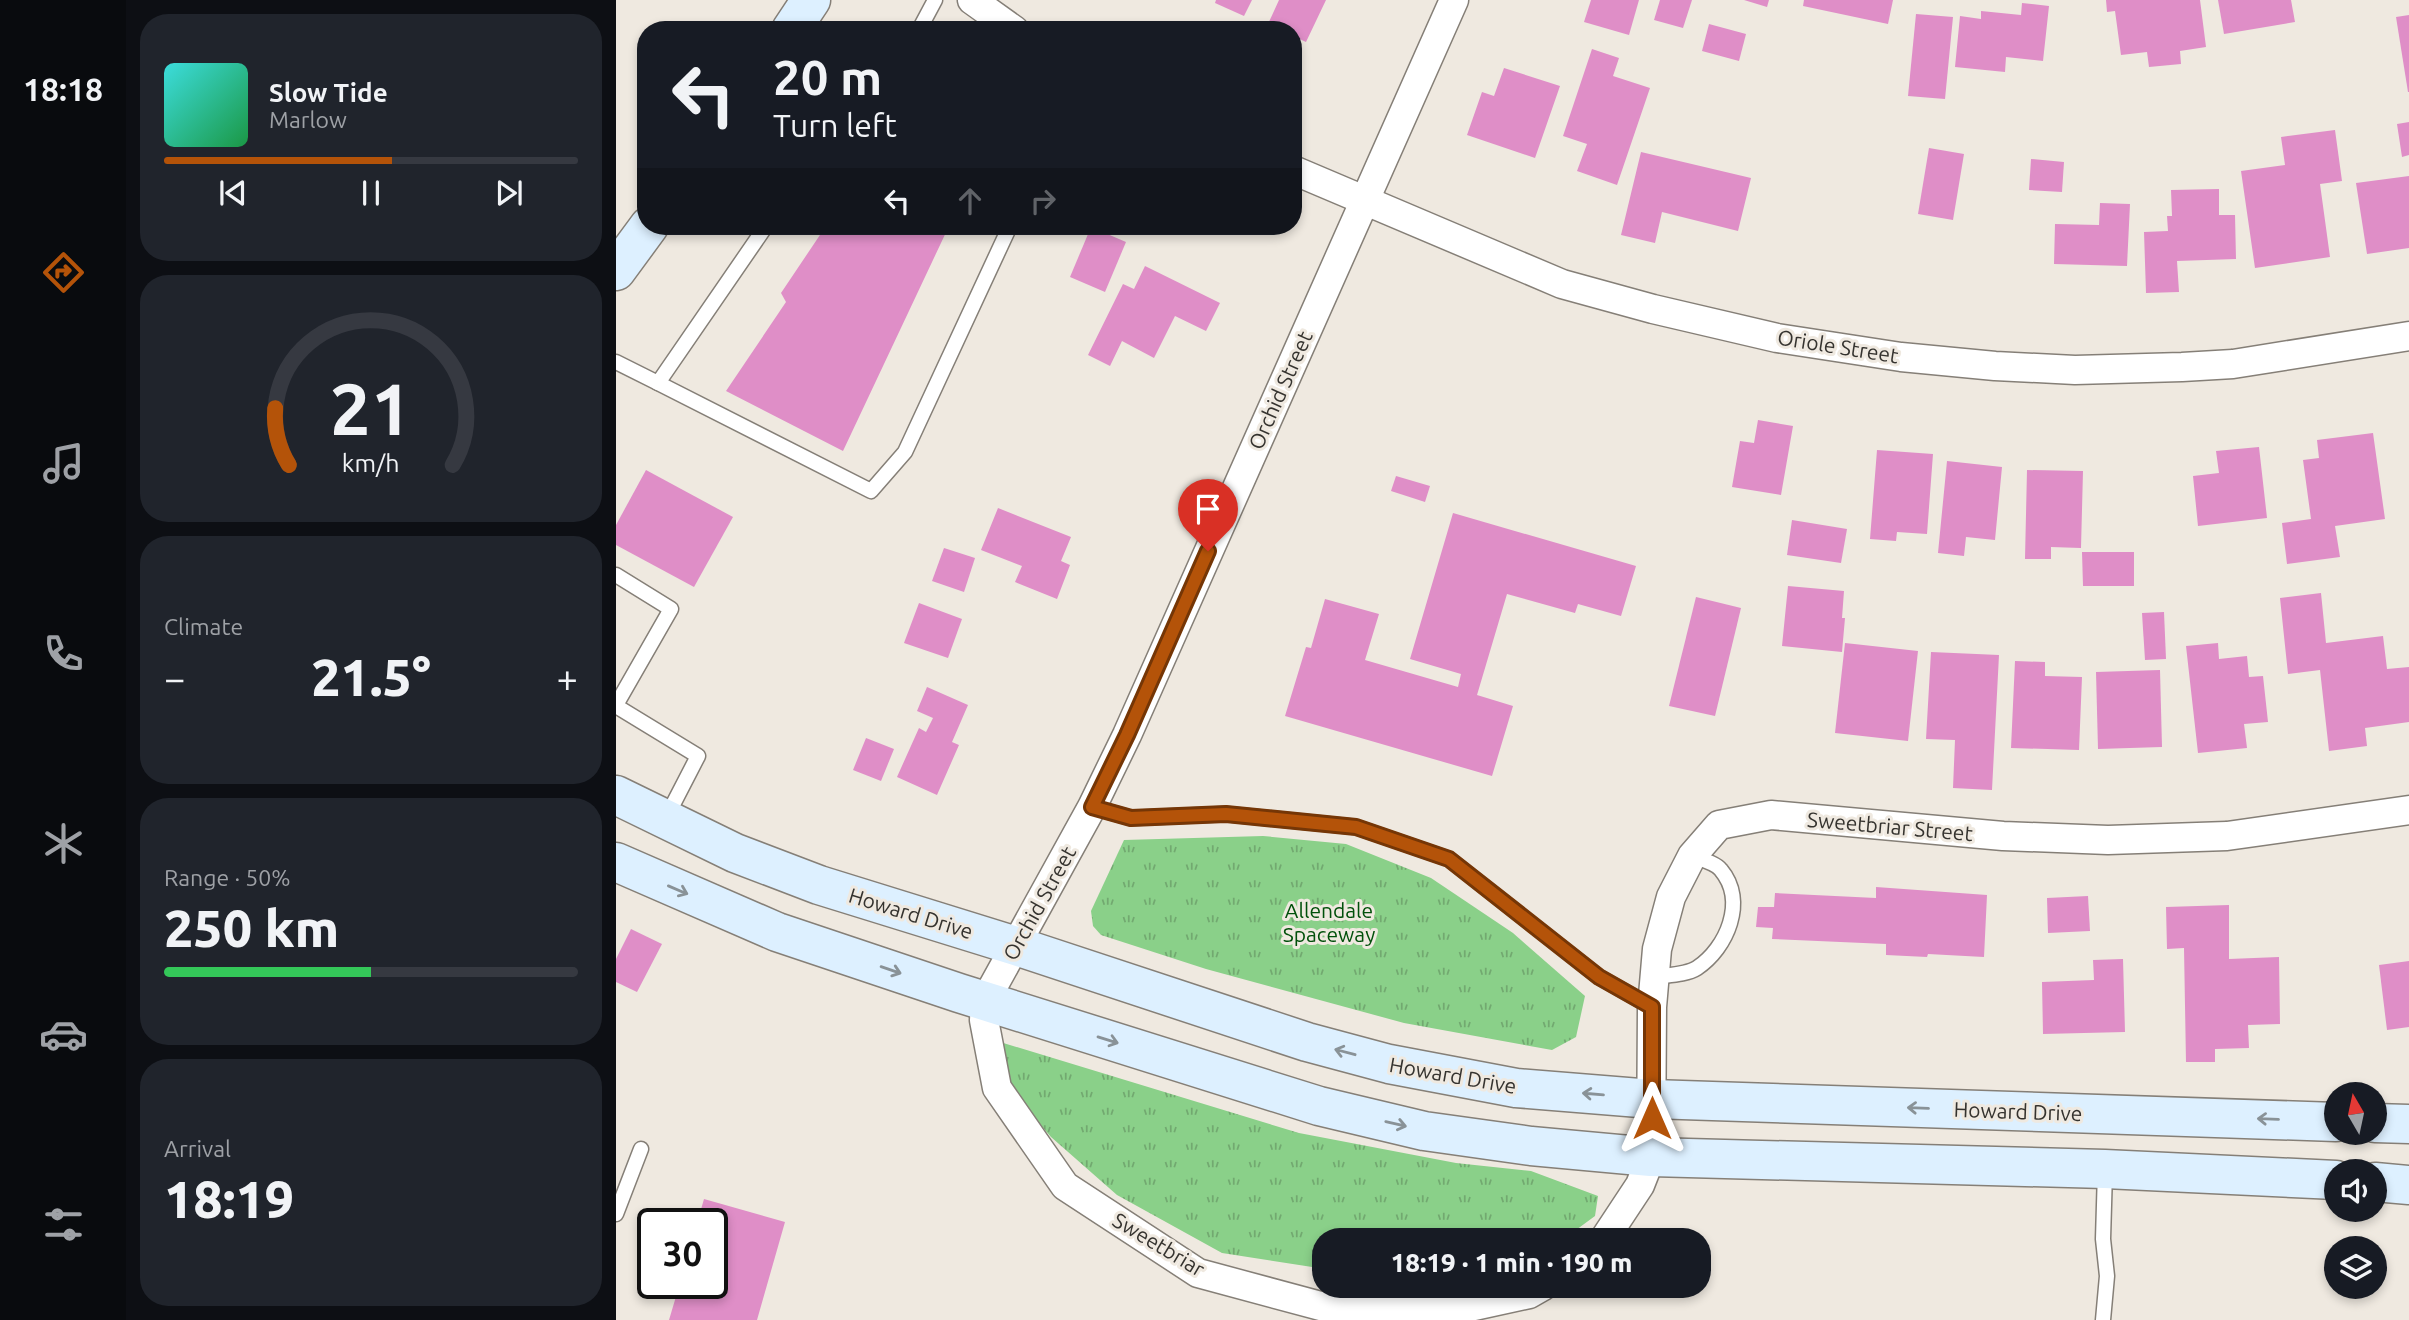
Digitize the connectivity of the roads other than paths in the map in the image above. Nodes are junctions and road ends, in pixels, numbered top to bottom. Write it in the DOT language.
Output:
graph roads {
  1 [pos="811,0"];
  2 [pos="935,0"];
  3 [pos="972,0"];
  4 [pos="1454,0"];
  5 [pos="797,21"];
  6 [pos="924,21"];
  7 [pos="1001,21"];
  8 [pos="1302,174"];
  9 [pos="1363,201"];
  10 [pos="642,235"];
  11 [pos="760,235"];
  12 [pos="1006,235"];
  13 [pos="616,271"];
  14 [pos="2409,336"];
  15 [pos="616,362"];
  16 [pos="658,383"];
  17 [pos="616,575"];
  18 [pos="616,706"];
  19 [pos="616,795"];
  20 [pos="1092,807"];
  21 [pos="2409,810"];
  22 [pos="665,819"];
  23 [pos="1692,856"];
  24 [pos="616,862"];
  25 [pos="1016,946"];
  26 [pos="1655,978"];
  27 [pos="985,1001"];
  28 [pos="1652,1007"];
  29 [pos="1652,1099"];
  30 [pos="2136,1115"];
  31 [pos="2324,1122"];
  32 [pos="2387,1123"];
  33 [pos="2409,1124"];
  34 [pos="641,1149"];
  35 [pos="1651,1157"];
  36 [pos="2120,1170"];
  37 [pos="2324,1179"];
  38 [pos="2387,1183"];
  39 [pos="2409,1185"];
  40 [pos="616,1214"];
  41 [pos="1612,1228"];
  42 [pos="1511,1298"];
  43 [pos="2103,1320"];
  1 -- 5 [label="main road"];
  2 -- 6 [label="lane"];
  3 -- 7 [label="street"];
  4 -- 9 [label="street, Orchid Street"];
  8 -- 9 [label="street, Oriole Street"];
  9 -- 14 [label="street, Oriole Street"];
  9 -- 20 [label="street, Orchid Street"];
  10 -- 13 [label="main road"];
  11 -- 16 [label="lane"];
  12 -- 16 [label="lane"];
  15 -- 16 [label="lane"];
  17 -- 18 [label="lane"];
  18 -- 22 [label="lane"];
  19 -- 22 [label="main road, Howard Drive"];
  20 -- 25 [label="street, Orchid Street"];
  20 -- 28 [label="lane"];
  21 -- 23 [label="street, Sweetbriar Street"];
  22 -- 25 [label="main road, Howard Drive"];
  23 -- 26 [label="street, Sweetbriar Street"];
  23 -- 26 [label="lane"];
  24 -- 27 [label="main road, one-way"];
  25 -- 27 [label="street, Orchid Street"];
  29 -- 25 [label="main road, Howard Drive, one-way"];
  26 -- 28 [label="street, Sweetbriar Street"];
  27 -- 35 [label="main road, one-way"];
  27 -- 42 [label="street, Sweetbriar"];
  28 -- 29 [label="street, Sweetbriar Street"];
  30 -- 29 [label="main road, Howard Drive, one-way"];
  29 -- 35 [label="street, Sweetbriar Street"];
  31 -- 30 [label="main road, Howard Drive, one-way"];
  30 -- 36 [label="main road"];
  32 -- 33 [label="main road"];
  34 -- 40 [label="lane"];
  35 -- 36 [label="main road"];
  35 -- 41 [label="street"];
  36 -- 37 [label="main road"];
  36 -- 43 [label="lane"];
  38 -- 39 [label="main road"];
}
